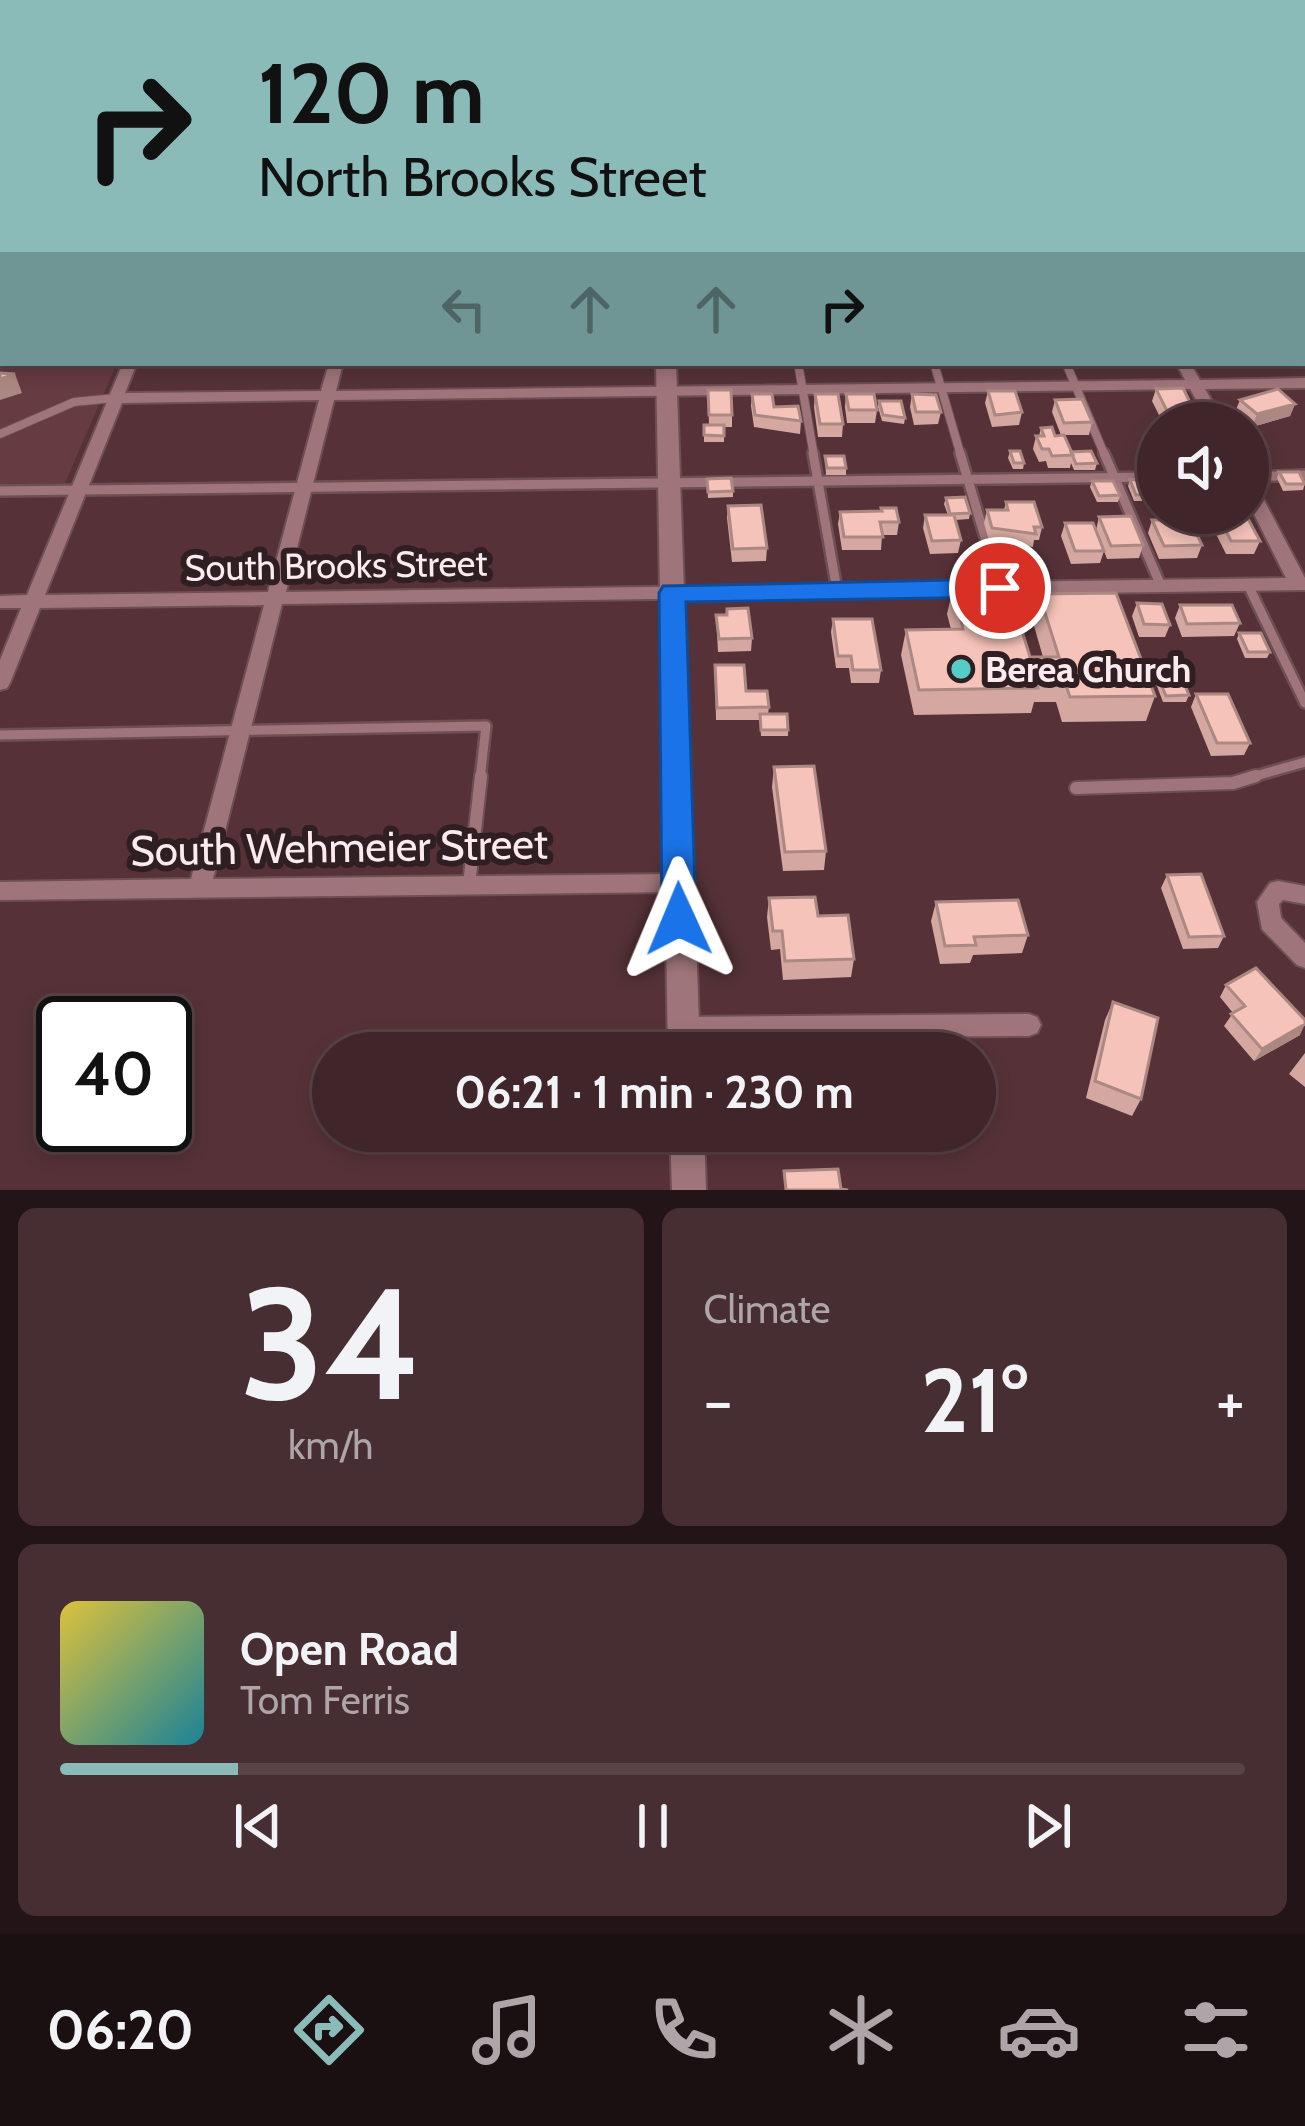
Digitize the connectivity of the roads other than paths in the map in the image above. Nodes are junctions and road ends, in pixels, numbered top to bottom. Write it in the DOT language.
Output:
graph roads {
  1 [pos="129,366"];
  2 [pos="336,366"];
  3 [pos="666,366"];
  4 [pos="798,366"];
  5 [pos="935,366"];
  6 [pos="1067,366"];
  7 [pos="1184,366"];
  8 [pos="1305,383"];
  9 [pos="1194,385"];
  10 [pos="1076,386"];
  11 [pos="940,388"];
  12 [pos="802,389"];
  13 [pos="668,391"];
  14 [pos="328,396"];
  15 [pos="116,398"];
  16 [pos="1204,402"];
  17 [pos="0,434"];
  18 [pos="1305,475"];
  19 [pos="1117,477"];
  20 [pos="1137,477"];
  21 [pos="966,479"];
  22 [pos="1269,479"];
  23 [pos="820,481"];
  24 [pos="670,484"];
  25 [pos="304,488"];
  26 [pos="80,490"];
  27 [pos="0,491"];
  28 [pos="1269,522"];
  29 [pos="1248,584"];
  30 [pos="1301,584"];
  31 [pos="1161,586"];
  32 [pos="1000,588"];
  33 [pos="837,590"];
  34 [pos="672,593"];
  35 [pos="275,598"];
  36 [pos="0,602"];
  37 [pos="35,602"];
  38 [pos="0,683"];
  39 [pos="1305,703"];
  40 [pos="240,731"];
  41 [pos="0,735"];
  42 [pos="1305,762"];
  43 [pos="1076,788"];
  44 [pos="678,883"];
  45 [pos="470,885"];
  46 [pos="200,886"];
  47 [pos="0,891"];
  48 [pos="1305,895"];
  49 [pos="1305,958"];
  50 [pos="1029,1025"];
  51 [pos="683,1032"];
  52 [pos="878,1032"];
  53 [pos="687,1152"];
  54 [pos="689,1190"];
  1 -- 15 [label="street"];
  2 -- 14 [label="street"];
  3 -- 13 [label="street"];
  4 -- 12 [label="lane"];
  5 -- 11 [label="lane"];
  6 -- 10 [label="lane"];
  7 -- 9 [label="street"];
  8 -- 9 [label="street"];
  9 -- 10 [label="street"];
  9 -- 16 [label="street"];
  10 -- 11 [label="street"];
  10 -- 19 [label="lane"];
  11 -- 12 [label="street"];
  11 -- 21 [label="lane"];
  12 -- 13 [label="street"];
  12 -- 23 [label="lane"];
  13 -- 14 [label="street"];
  13 -- 24 [label="street"];
  14 -- 15 [label="street"];
  14 -- 25 [label="street"];
  15 -- 17 [label="lane"];
  15 -- 26 [label="street"];
  18 -- 22 [label="lane"];
  19 -- 20 [label="lane"];
  19 -- 21 [label="lane"];
  19 -- 31 [label="lane"];
  21 -- 23 [label="lane"];
  21 -- 32 [label="lane"];
  23 -- 24 [label="lane"];
  23 -- 33 [label="lane"];
  24 -- 25 [label="lane"];
  24 -- 34 [label="street"];
  25 -- 26 [label="lane"];
  25 -- 35 [label="street"];
  26 -- 27 [label="lane"];
  26 -- 37 [label="street"];
  28 -- 30 [label="street"];
  29 -- 30 [label="street, South Brooks Street"];
  29 -- 31 [label="street, South Brooks Street"];
  29 -- 39 [label="lane"];
  31 -- 32 [label="street, South Brooks Street"];
  32 -- 33 [label="street, South Brooks Street"];
  33 -- 34 [label="street, South Brooks Street"];
  34 -- 35 [label="street, South Brooks Street"];
  34 -- 44 [label="street"];
  35 -- 37 [label="street, South Brooks Street"];
  35 -- 40 [label="street"];
  36 -- 37 [label="street, South Brooks Street"];
  37 -- 38 [label="street"];
  40 -- 41 [label="lane"];
  40 -- 45 [label="lane"];
  40 -- 46 [label="street"];
  42 -- 43 [label="lane"];
  44 -- 45 [label="street, South Wehmeier Street"];
  44 -- 51 [label="street"];
  45 -- 46 [label="street, South Wehmeier Street"];
  46 -- 47 [label="street, South Wehmeier Street"];
  48 -- 49 [label="street"];
  50 -- 52 [label="street"];
  53 -- 54 [label="street"];
}
